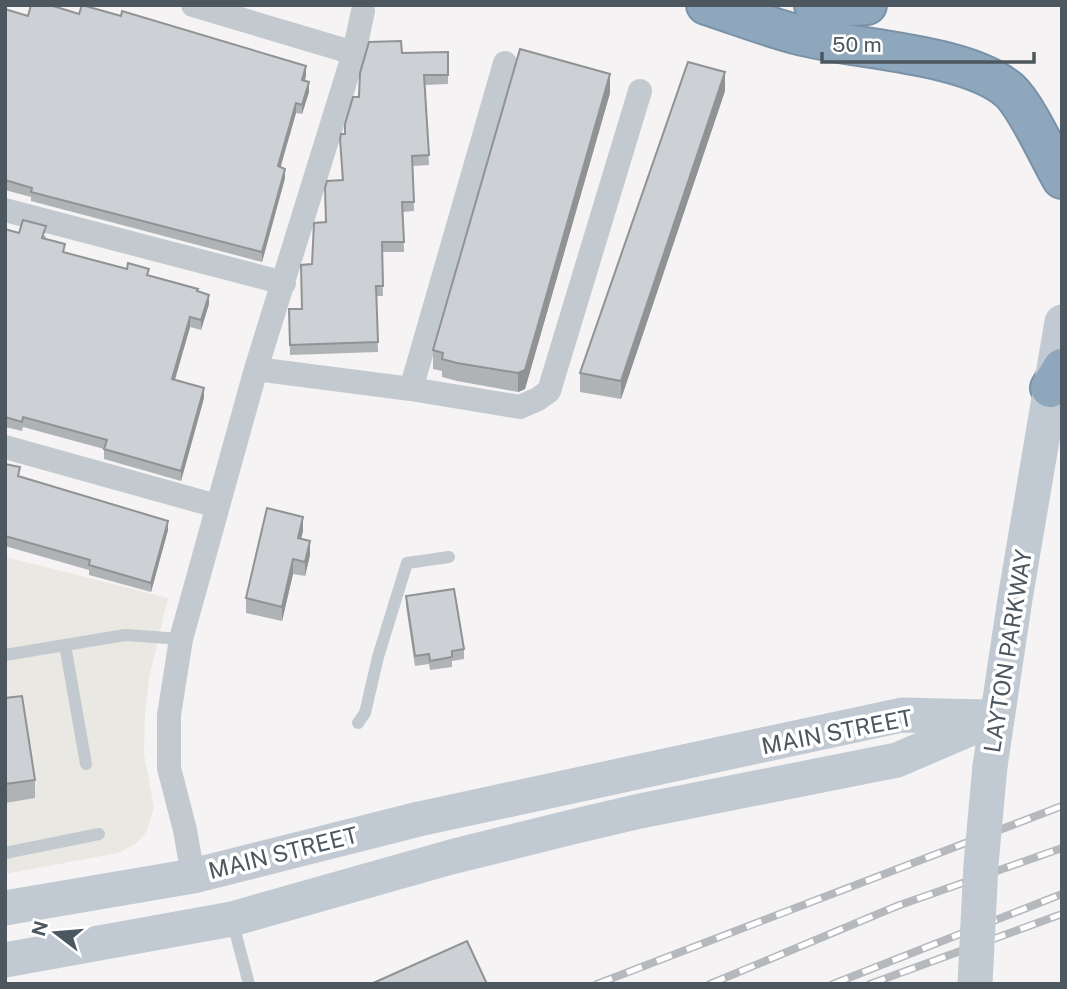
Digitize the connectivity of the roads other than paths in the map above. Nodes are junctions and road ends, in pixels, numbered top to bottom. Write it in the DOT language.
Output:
graph roads {
  1 [pos="193,5"];
  2 [pos="706,5"];
  3 [pos="814,5"];
  4 [pos="867,5"];
  5 [pos="363,11"];
  6 [pos="354,53"];
  7 [pos="505,63"];
  8 [pos="640,91"];
  9 [pos="1062,179"];
  10 [pos="5,210"];
  11 [pos="284,283"];
  12 [pos="1062,322"];
  13 [pos="256,369"];
  14 [pos="1056,378"];
  15 [pos="411,389"];
  16 [pos="5,447"];
  17 [pos="217,506"];
  18 [pos="449,556"];
  19 [pos="181,639"];
  20 [pos="65,645"];
  21 [pos="5,655"];
  22 [pos="997,717"];
  23 [pos="358,723"];
  24 [pos="86,764"];
  25 [pos="99,834"];
  26 [pos="5,853"];
  27 [pos="193,876"];
  28 [pos="5,908"];
  29 [pos="232,919"];
  30 [pos="5,960"];
  31 [pos="249,984"];
  32 [pos="975,984"];
  1 -- 6 [label="street"];
  2 -- 9 [label="highway"];
  3 -- 4 [label="highway"];
  5 -- 6 [label="street"];
  6 -- 11 [label="street"];
  7 -- 15 [label="street"];
  8 -- 15 [label="street"];
  10 -- 11 [label="street"];
  11 -- 13 [label="street"];
  12 -- 14 [label="main road, LAYTON PARKWAY"];
  13 -- 15 [label="street"];
  13 -- 17 [label="street"];
  14 -- 22 [label="main road, LAYTON PARKWAY"];
  16 -- 17 [label="street"];
  17 -- 19 [label="street"];
  18 -- 23 [label="lane"];
  19 -- 20 [label="lane"];
  19 -- 27 [label="street"];
  20 -- 21 [label="lane"];
  20 -- 24 [label="lane"];
  22 -- 27 [label="main road, MAIN STREET"];
  22 -- 29 [label="main road, MAIN STREET"];
  22 -- 32 [label="main road, LAYTON PARKWAY, bridge"];
  25 -- 26 [label="lane"];
  27 -- 28 [label="main road, MAIN STREET"];
  29 -- 30 [label="main road, MAIN STREET"];
  29 -- 31 [label="lane"];
}
